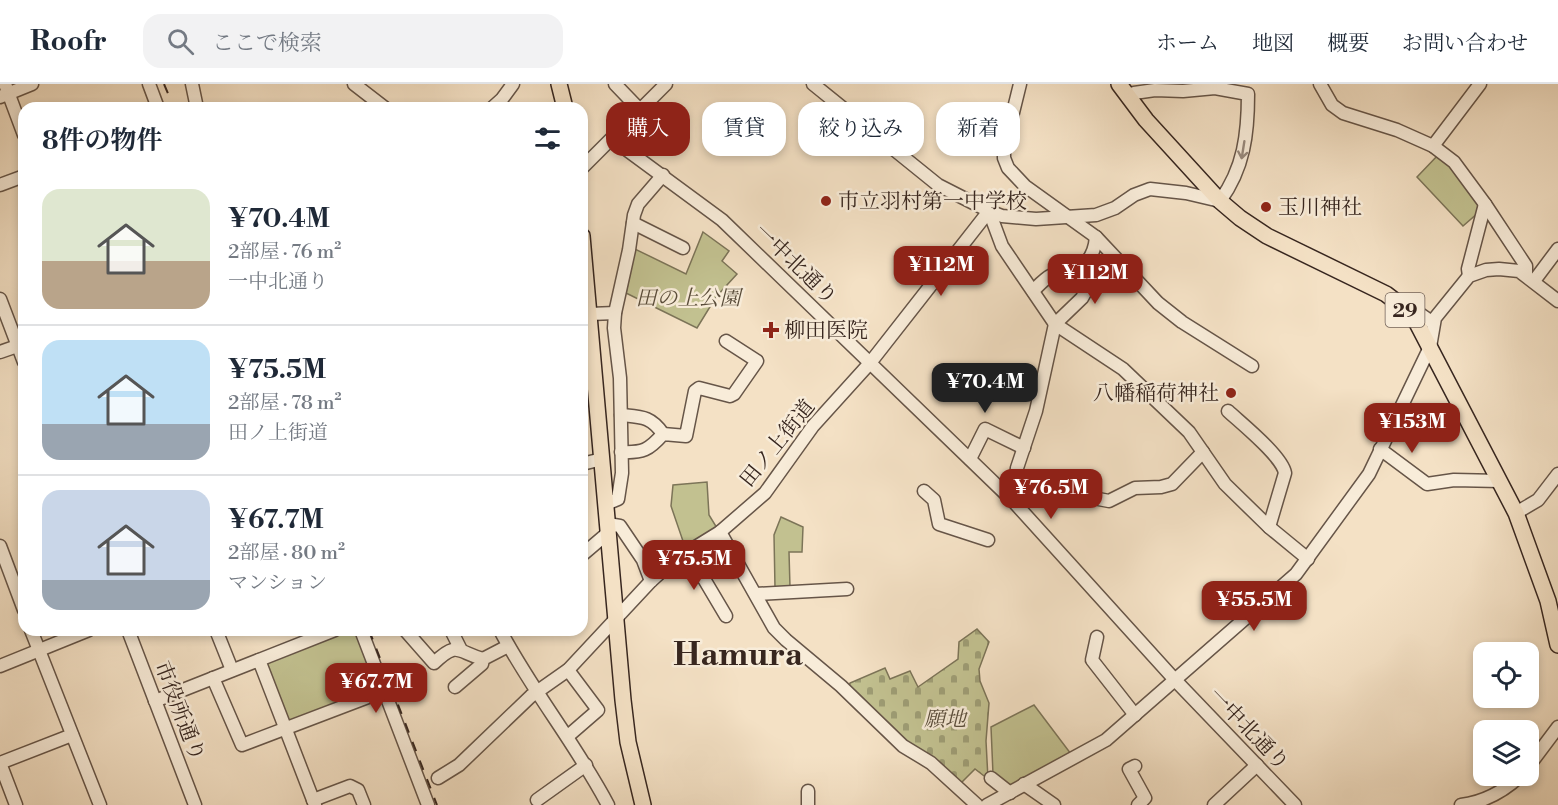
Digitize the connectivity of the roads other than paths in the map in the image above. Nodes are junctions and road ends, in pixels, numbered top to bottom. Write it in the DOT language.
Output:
graph roads {
  1 [pos="32,84"];
  2 [pos="149,84"];
  3 [pos="192,84"];
  4 [pos="354,84"];
  5 [pos="513,84"];
  6 [pos="559,84"];
  7 [pos="615,84"];
  8 [pos="666,84"];
  9 [pos="813,84"];
  10 [pos="1020,84"];
  11 [pos="1119,84"];
  12 [pos="1320,84"];
  13 [pos="1480,84"];
  14 [pos="4,91"];
  15 [pos="1128,98"];
  16 [pos="156,102"];
  17 [pos="196,102"];
  18 [pos="377,102"];
  19 [pos="499,102"];
  20 [pos="564,102"];
  21 [pos="632,102"];
  22 [pos="648,102"];
  23 [pos="18,122"];
  24 [pos="606,145"];
  25 [pos="1433,146"];
  26 [pos="635,156"];
  27 [pos="588,162"];
  28 [pos="663,176"];
  29 [pos="18,178"];
  30 [pos="1,182"];
  31 [pos="1220,201"];
  32 [pos="1485,204"];
  33 [pos="989,211"];
  34 [pos="1072,218"];
  35 [pos="633,223"];
  36 [pos="1096,237"];
  37 [pos="683,248"];
  38 [pos="1558,249"];
  39 [pos="1086,263"];
  40 [pos="1469,276"];
  41 [pos="1530,278"];
  42 [pos="1033,291"];
  43 [pos="588,294"];
  44 [pos="0,299"];
  45 [pos="1558,301"];
  46 [pos="1403,307"];
  47 [pos="615,313"];
  48 [pos="590,314"];
  49 [pos="1433,323"];
  50 [pos="1055,324"];
  51 [pos="18,338"];
  52 [pos="726,341"];
  53 [pos="18,346"];
  54 [pos="1430,346"];
  55 [pos="0,352"];
  56 [pos="870,363"];
  57 [pos="1252,366"];
  58 [pos="1228,411"];
  59 [pos="621,415"];
  60 [pos="663,434"];
  61 [pos="1024,448"];
  62 [pos="1380,449"];
  63 [pos="621,452"];
  64 [pos="1203,452"];
  65 [pos="602,459"];
  66 [pos="970,459"];
  67 [pos="588,462"];
  68 [pos="1558,474"];
  69 [pos="1500,481"];
  70 [pos="924,490"];
  71 [pos="1072,494"];
  72 [pos="1013,501"];
  73 [pos="606,504"];
  74 [pos="1516,513"];
  75 [pos="1269,527"];
  76 [pos="608,528"];
  77 [pos="720,532"];
  78 [pos="988,540"];
  79 [pos="0,546"];
  80 [pos="588,549"];
  81 [pos="688,552"];
  82 [pos="1308,559"];
  83 [pos="12,579"];
  84 [pos="651,581"];
  85 [pos="0,584"];
  86 [pos="847,589"];
  87 [pos="18,594"];
  88 [pos="756,594"];
  89 [pos="726,616"];
  90 [pos="615,619"];
  91 [pos="33,636"];
  92 [pos="74,636"];
  93 [pos="130,636"];
  94 [pos="218,636"];
  95 [pos="320,636"];
  96 [pos="363,636"];
  97 [pos="410,636"];
  98 [pos="454,636"];
  99 [pos="503,636"];
  100 [pos="505,636"];
  101 [pos="1097,637"];
  102 [pos="1558,645"];
  103 [pos="39,650"];
  104 [pos="462,650"];
  105 [pos="483,659"];
  106 [pos="259,660"];
  107 [pos="0,666"];
  108 [pos="232,670"];
  109 [pos="568,670"];
  110 [pos="213,678"];
  111 [pos="1175,680"];
  112 [pos="455,687"];
  113 [pos="384,691"];
  114 [pos="537,692"];
  115 [pos="155,701"];
  116 [pos="1135,715"];
  117 [pos="1558,727"];
  118 [pos="285,729"];
  119 [pos="72,735"];
  120 [pos="567,736"];
  121 [pos="1539,752"];
  122 [pos="0,763"];
  123 [pos="586,765"];
  124 [pos="1257,765"];
  125 [pos="1135,766"];
  126 [pos="438,777"];
  127 [pos="991,778"];
  128 [pos="1024,784"];
  129 [pos="1507,786"];
  130 [pos="808,791"];
  131 [pos="1010,793"];
  132 [pos="542,800"];
  133 [pos="314,803"];
  134 [pos="16,805"];
  135 [pos="100,805"];
  136 [pos="195,805"];
  137 [pos="364,805"];
  138 [pos="428,805"];
  139 [pos="608,805"];
  140 [pos="643,805"];
  141 [pos="808,805"];
  142 [pos="977,805"];
  143 [pos="987,805"];
  144 [pos="1054,805"];
  145 [pos="1138,805"];
  146 [pos="1214,805"];
  147 [pos="1295,805"];
  148 [pos="1467,805"];
  1 -- 14 [label="street"];
  2 -- 16 [label="street"];
  3 -- 17 [label="street"];
  4 -- 18 [label="street"];
  5 -- 19 [label="street"];
  6 -- 20 [label="main road"];
  7 -- 21 [label="street"];
  8 -- 22 [label="street"];
  9 -- 33 [label="street"];
  10 -- 34 [label="street"];
  11 -- 15 [label="main road, 29"];
  12 -- 25 [label="street"];
  13 -- 25 [label="street"];
  14 -- 23 [label="street"];
  15 -- 31 [label="main road, 29"];
  15 -- 31 [label="street, one-way"];
  24 -- 27 [label="street"];
  25 -- 32 [label="street"];
  26 -- 28 [label="street, 一中北通り"];
  28 -- 35 [label="street"];
  28 -- 56 [label="street, 一中北通り"];
  29 -- 30 [label="street"];
  31 -- 34 [label="street"];
  31 -- 46 [label="main road, 29"];
  32 -- 40 [label="street"];
  32 -- 41 [label="street"];
  33 -- 34 [label="street"];
  33 -- 42 [label="street"];
  33 -- 56 [label="street, 田ノ上街道"];
  34 -- 36 [label="street"];
  35 -- 37 [label="street"];
  35 -- 47 [label="street"];
  36 -- 39 [label="street"];
  36 -- 57 [label="street"];
  38 -- 41 [label="street"];
  39 -- 42 [label="street"];
  39 -- 50 [label="street"];
  40 -- 41 [label="street"];
  40 -- 49 [label="street"];
  41 -- 45 [label="street"];
  42 -- 50 [label="street"];
  43 -- 48 [label="main road"];
  44 -- 51 [label="street"];
  46 -- 49 [label="street"];
  46 -- 54 [label="main road, 29"];
  47 -- 48 [label="street"];
  47 -- 59 [label="street"];
  48 -- 65 [label="main road"];
  49 -- 54 [label="street"];
  50 -- 61 [label="street"];
  50 -- 64 [label="street"];
  52 -- 60 [label="street"];
  53 -- 55 [label="street"];
  54 -- 62 [label="street"];
  54 -- 69 [label="main road, 29"];
  56 -- 66 [label="street, 一中北通り"];
  56 -- 77 [label="street, 田ノ上街道"];
  58 -- 75 [label="street"];
  59 -- 60 [label="street"];
  59 -- 63 [label="street"];
  60 -- 63 [label="street"];
  61 -- 66 [label="street"];
  61 -- 72 [label="street"];
  62 -- 69 [label="street"];
  62 -- 82 [label="street"];
  63 -- 73 [label="street"];
  64 -- 71 [label="street"];
  64 -- 75 [label="street"];
  65 -- 67 [label="street"];
  65 -- 73 [label="main road"];
  66 -- 72 [label="street, 一中北通り"];
  68 -- 74 [label="street"];
  69 -- 74 [label="main road, 29"];
  70 -- 78 [label="street"];
  72 -- 111 [label="street, 一中北通り"];
  73 -- 76 [label="main road"];
  74 -- 102 [label="main road, 29"];
  75 -- 82 [label="street"];
  76 -- 80 [label="street"];
  76 -- 84 [label="street"];
  76 -- 90 [label="main road"];
  77 -- 81 [label="street, 田ノ上街道"];
  77 -- 88 [label="street"];
  79 -- 83 [label="street"];
  81 -- 84 [label="street, 田ノ上街道"];
  81 -- 89 [label="street"];
  82 -- 111 [label="street"];
  83 -- 85 [label="street"];
  83 -- 87 [label="street"];
  84 -- 90 [label="street, 田ノ上街道"];
  86 -- 88 [label="street"];
  88 -- 142 [label="street"];
  90 -- 109 [label="street, 田ノ上街道"];
  90 -- 140 [label="main road"];
  91 -- 103 [label="street"];
  92 -- 103 [label="street"];
  93 -- 115 [label="street, 市役所通り"];
  94 -- 108 [label="street"];
  95 -- 106 [label="street"];
  96 -- 113 [label="street"];
  97 -- 104 [label="street"];
  98 -- 104 [label="street"];
  99 -- 105 [label="street"];
  100 -- 114 [label="street"];
  101 -- 116 [label="street"];
  103 -- 107 [label="street"];
  103 -- 119 [label="street"];
  104 -- 105 [label="street"];
  105 -- 112 [label="street"];
  106 -- 108 [label="street"];
  106 -- 118 [label="street"];
  108 -- 110 [label="street"];
  109 -- 114 [label="street, 田ノ上街道"];
  109 -- 120 [label="street"];
  110 -- 115 [label="street"];
  110 -- 118 [label="street"];
  111 -- 116 [label="street"];
  111 -- 124 [label="street, 一中北通り"];
  113 -- 118 [label="street"];
  113 -- 138 [label="street"];
  114 -- 120 [label="street"];
  114 -- 126 [label="street, 田ノ上街道"];
  115 -- 136 [label="street, 市役所通り"];
  116 -- 128 [label="street"];
  117 -- 121 [label="street"];
  118 -- 133 [label="street"];
  119 -- 122 [label="street"];
  119 -- 135 [label="street"];
  120 -- 123 [label="street"];
  122 -- 134 [label="street"];
  123 -- 132 [label="street"];
  123 -- 139 [label="street"];
  124 -- 146 [label="street"];
  124 -- 147 [label="street, 一中北通り"];
  125 -- 145 [label="street"];
  127 -- 131 [label="street"];
  128 -- 131 [label="street"];
  128 -- 144 [label="street"];
  129 -- 148 [label="street"];
  130 -- 141 [label="street"];
  131 -- 143 [label="street"];
  133 -- 137 [label="street"];
}
